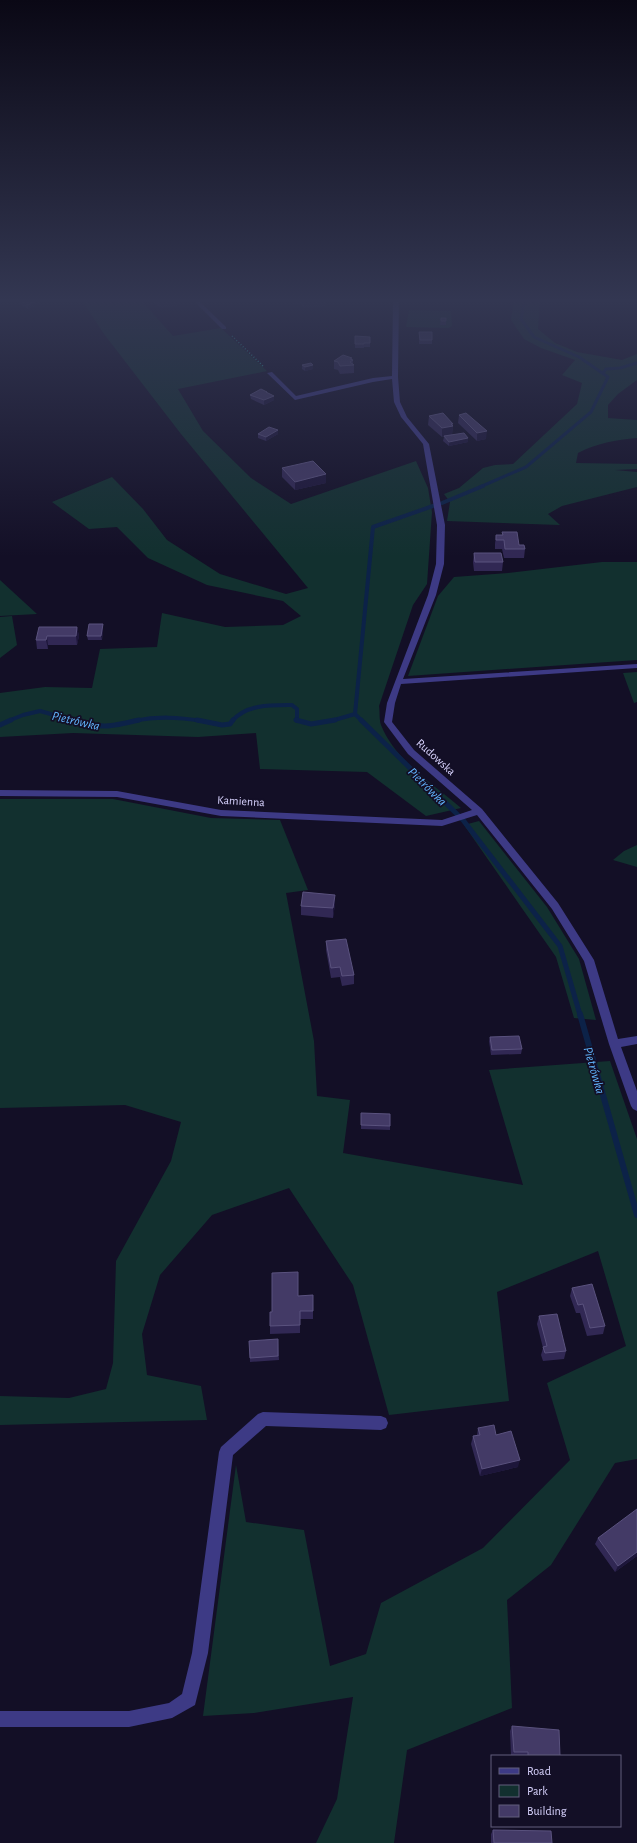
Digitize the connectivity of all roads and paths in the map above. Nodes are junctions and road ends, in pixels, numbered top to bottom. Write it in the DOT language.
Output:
graph roads {
  1 [pos="283,385"];
  2 [pos="351,385"];
  3 [pos="395,385"];
  4 [pos="637,666"];
  5 [pos="398,682"];
  6 [pos="0,793"];
  7 [pos="479,811"];
  8 [pos="637,1040"];
  9 [pos="614,1044"];
  10 [pos="637,1106"];
  11 [pos="381,1422"];
  12 [pos="0,1719"];
  1 -- 2 [label="street"];
  3 -- 5 [label="street, Rudowska"];
  4 -- 5 [label="street"];
  5 -- 7 [label="street, Rudowska"];
  6 -- 7 [label="street, Kamienna"];
  7 -- 9 [label="street, Rudowska"];
  8 -- 9 [label="street"];
  9 -- 10 [label="street, Rudowska"];
  11 -- 12 [label="street"];
}
